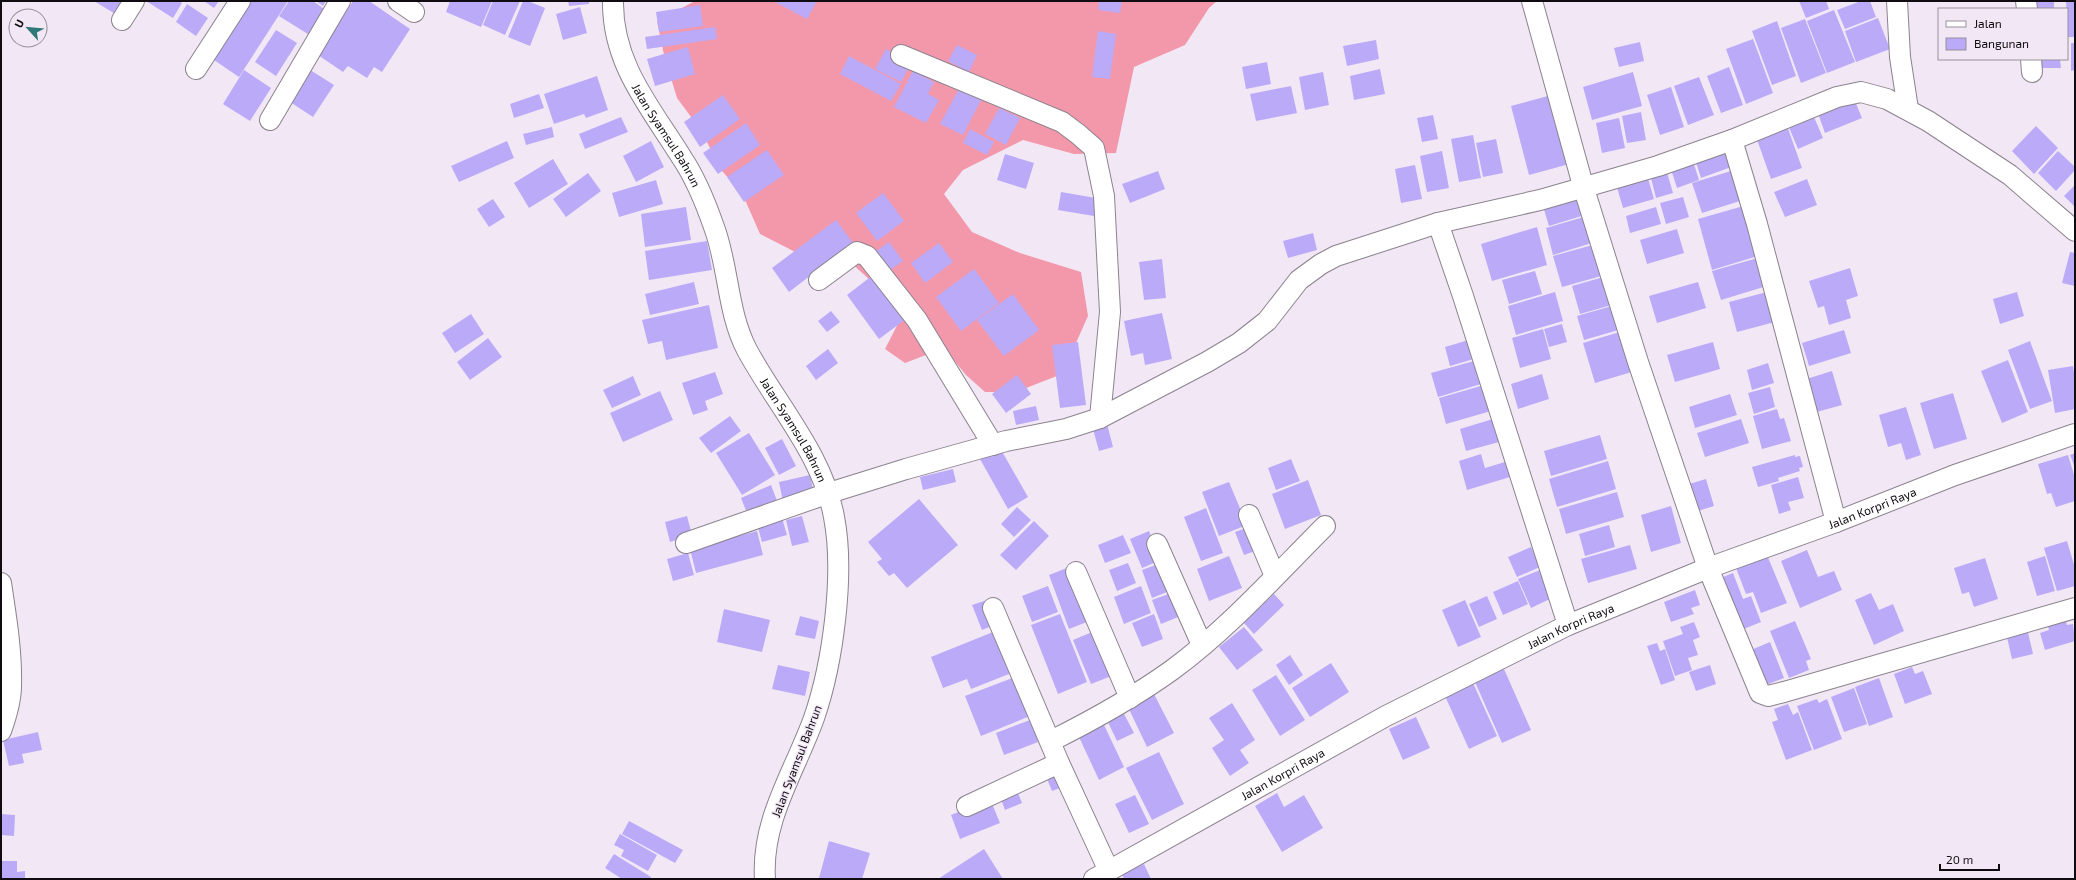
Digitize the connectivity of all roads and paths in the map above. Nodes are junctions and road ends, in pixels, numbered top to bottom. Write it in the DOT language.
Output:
graph roads {
  1 [pos="134,1"];
  2 [pos="240,1"];
  3 [pos="340,1"];
  4 [pos="613,1"];
  5 [pos="1532,1"];
  6 [pos="1902,1"];
  7 [pos="122,20"];
  8 [pos="901,55"];
  9 [pos="196,69"];
  10 [pos="1908,109"];
  11 [pos="270,120"];
  12 [pos="1732,140"];
  13 [pos="1584,188"];
  14 [pos="1438,223"];
  15 [pos="2075,231"];
  16 [pos="819,280"];
  17 [pos="1100,418"];
  18 [pos="2075,434"];
  19 [pos="993,445"];
  20 [pos="829,493"];
  21 [pos="1249,515"];
  22 [pos="1836,522"];
  23 [pos="1325,526"];
  24 [pos="686,542"];
  25 [pos="1157,544"];
  26 [pos="1708,568"];
  27 [pos="1076,572"];
  28 [pos="1275,576"];
  29 [pos="1,583"];
  30 [pos="993,608"];
  31 [pos="2075,608"];
  32 [pos="1568,625"];
  33 [pos="1202,645"];
  34 [pos="1130,698"];
  35 [pos="1,731"];
  36 [pos="1051,741"];
  37 [pos="1059,763"];
  38 [pos="967,806"];
  39 [pos="1101,875"];
  40 [pos="765,879"];
  1 -- 7 [label="street"];
  2 -- 9 [label="street"];
  3 -- 11 [label="street"];
  4 -- 20 [label="street, Jalan Syamsul Bahrun"];
  5 -- 13 [label="street"];
  6 -- 10 [label="street"];
  8 -- 17 [label="street"];
  10 -- 12 [label="street"];
  10 -- 15 [label="street"];
  12 -- 13 [label="street"];
  12 -- 22 [label="street"];
  13 -- 14 [label="street"];
  13 -- 26 [label="street"];
  14 -- 17 [label="street"];
  14 -- 32 [label="street"];
  16 -- 19 [label="street"];
  17 -- 19 [label="street"];
  18 -- 22 [label="street, Jalan Korpri Raya"];
  19 -- 20 [label="street"];
  20 -- 24 [label="street"];
  20 -- 40 [label="street, Jalan Syamsul Bahrun"];
  21 -- 28 [label="street"];
  22 -- 26 [label="street, Jalan Korpri Raya"];
  23 -- 28 [label="street"];
  25 -- 33 [label="street"];
  26 -- 31 [label="street"];
  26 -- 32 [label="street, Jalan Korpri Raya"];
  27 -- 34 [label="street"];
  28 -- 33 [label="street"];
  29 -- 35 [label="street"];
  30 -- 36 [label="street"];
  32 -- 39 [label="street, Jalan Korpri Raya"];
  33 -- 34 [label="street"];
  34 -- 36 [label="street"];
  36 -- 37 [label="street"];
  37 -- 38 [label="street"];
  37 -- 39 [label="street"];
}
